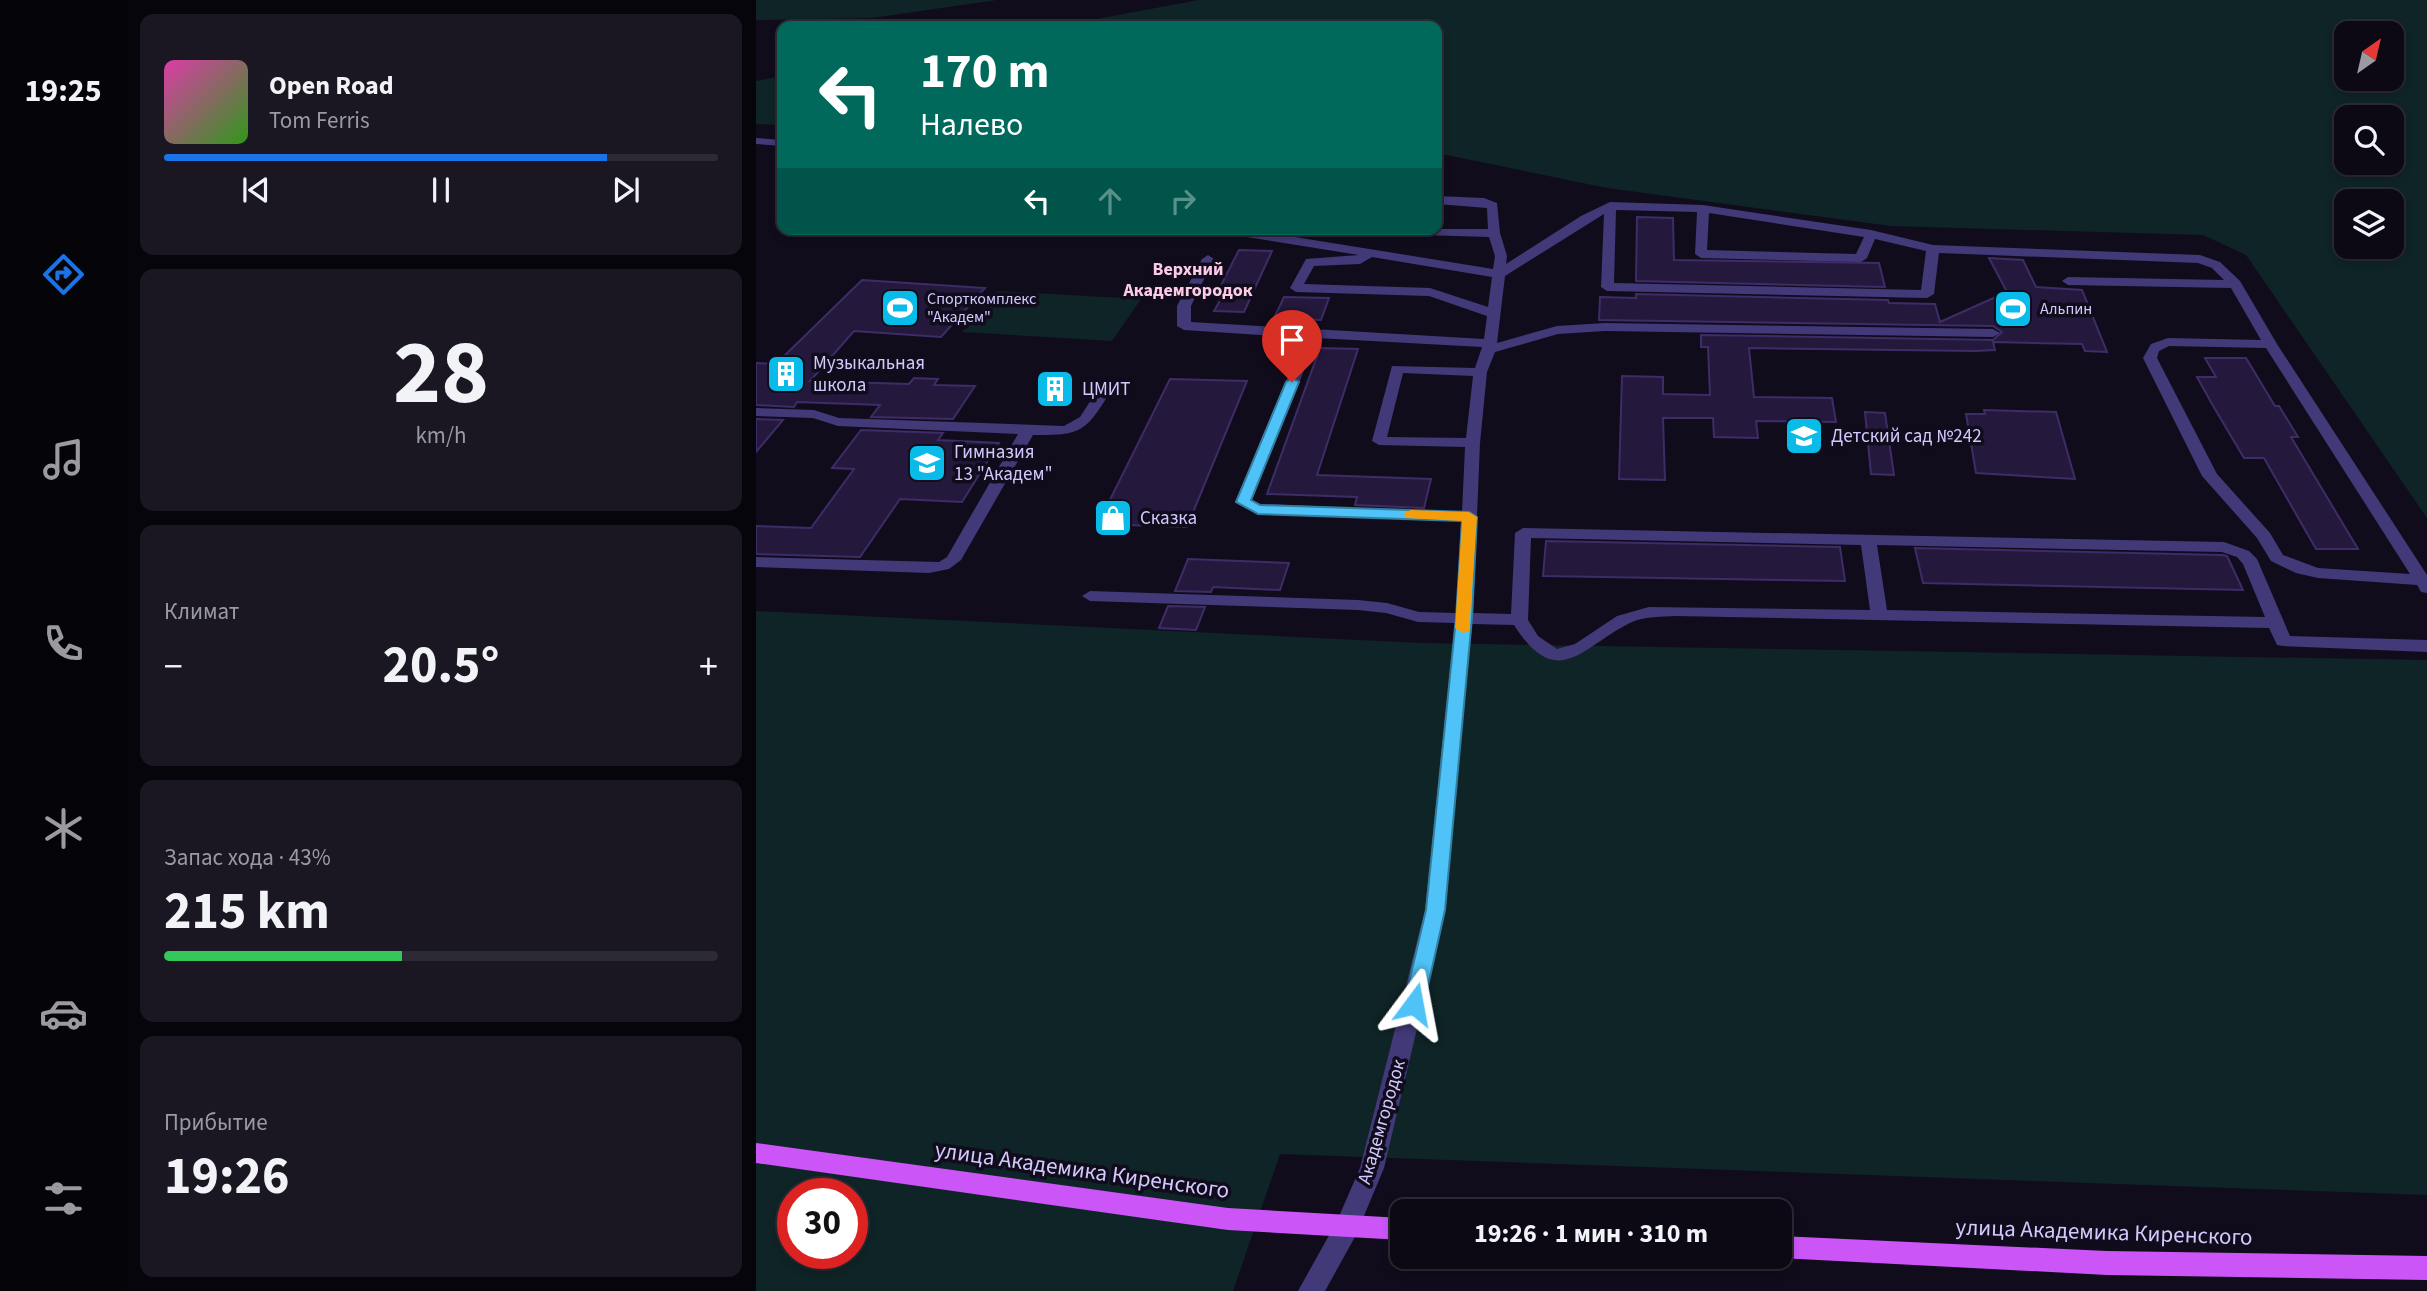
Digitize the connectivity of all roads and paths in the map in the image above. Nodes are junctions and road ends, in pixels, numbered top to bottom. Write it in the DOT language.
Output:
graph roads {
  1 [pos="756,141"];
  2 [pos="777,143"];
  3 [pos="1442,200"];
  4 [pos="1610,206"];
  5 [pos="1703,209"];
  6 [pos="1442,231"];
  7 [pos="1494,233"];
  8 [pos="1871,234"];
  9 [pos="1257,235"];
  10 [pos="1933,249"];
  11 [pos="1368,254"];
  12 [pos="1208,259"];
  13 [pos="1499,274"];
  14 [pos="2068,281"];
  15 [pos="2235,284"];
  16 [pos="1494,314"];
  17 [pos="1993,333"];
  18 [pos="1312,334"];
  19 [pos="2270,344"];
  20 [pos="1489,346"];
  21 [pos="1480,372"];
  22 [pos="1100,397"];
  23 [pos="756,412"];
  24 [pos="1028,430"];
  25 [pos="1473,443"];
  26 [pos="1469,517"];
  27 [pos="1868,538"];
  28 [pos="756,562"];
  29 [pos="2424,584"];
  30 [pos="1090,596"];
  31 [pos="1879,615"];
  32 [pos="1464,618"];
  33 [pos="1519,620"];
  34 [pos="2276,623"];
  35 [pos="2427,646"];
  36 [pos="756,1153"];
  37 [pos="1347,1227"];
  38 [pos="1390,1229"];
  39 [pos="1792,1248"];
  40 [pos="2427,1268"];
  41 [pos="1311,1291"];
  1 -- 2 [label="street"];
  3 -- 7 [label="street, Академгородок"];
  4 -- 5 [label="street"];
  4 -- 10 [label="street"];
  4 -- 13 [label="street"];
  5 -- 8 [label="street"];
  5 -- 8 [label="street"];
  6 -- 7 [label="street"];
  7 -- 13 [label="street, Академгородок"];
  8 -- 10 [label="street"];
  9 -- 11 [label="street"];
  10 -- 15 [label="street"];
  11 -- 13 [label="street"];
  11 -- 16 [label="street"];
  12 -- 18 [label="street"];
  13 -- 16 [label="street, Академгородок"];
  14 -- 15 [label="street"];
  15 -- 19 [label="street"];
  16 -- 20 [label="street, Академгородок"];
  17 -- 20 [label="street"];
  18 -- 20 [label="street"];
  18 -- 26 [label="street"];
  19 -- 29 [label="street"];
  19 -- 29 [label="street"];
  20 -- 21 [label="street, Академгородок"];
  21 -- 25 [label="street, Академгородок"];
  21 -- 25 [label="street"];
  22 -- 24 [label="street"];
  23 -- 24 [label="street"];
  24 -- 28 [label="street"];
  25 -- 26 [label="street, Академгородок"];
  26 -- 32 [label="street, Академгородок"];
  27 -- 31 [label="street"];
  27 -- 33 [label="street"];
  27 -- 34 [label="street"];
  30 -- 32 [label="street"];
  31 -- 33 [label="street"];
  31 -- 34 [label="street"];
  32 -- 33 [label="street"];
  32 -- 37 [label="street, Академгородок"];
  34 -- 35 [label="street"];
  36 -- 37 [label="main road, улица Академика Киренского"];
  37 -- 38 [label="main road, улица Академика Киренского"];
  37 -- 41 [label="street, Академгородок"];
  39 -- 40 [label="main road, улица Академика Киренского"];
}
